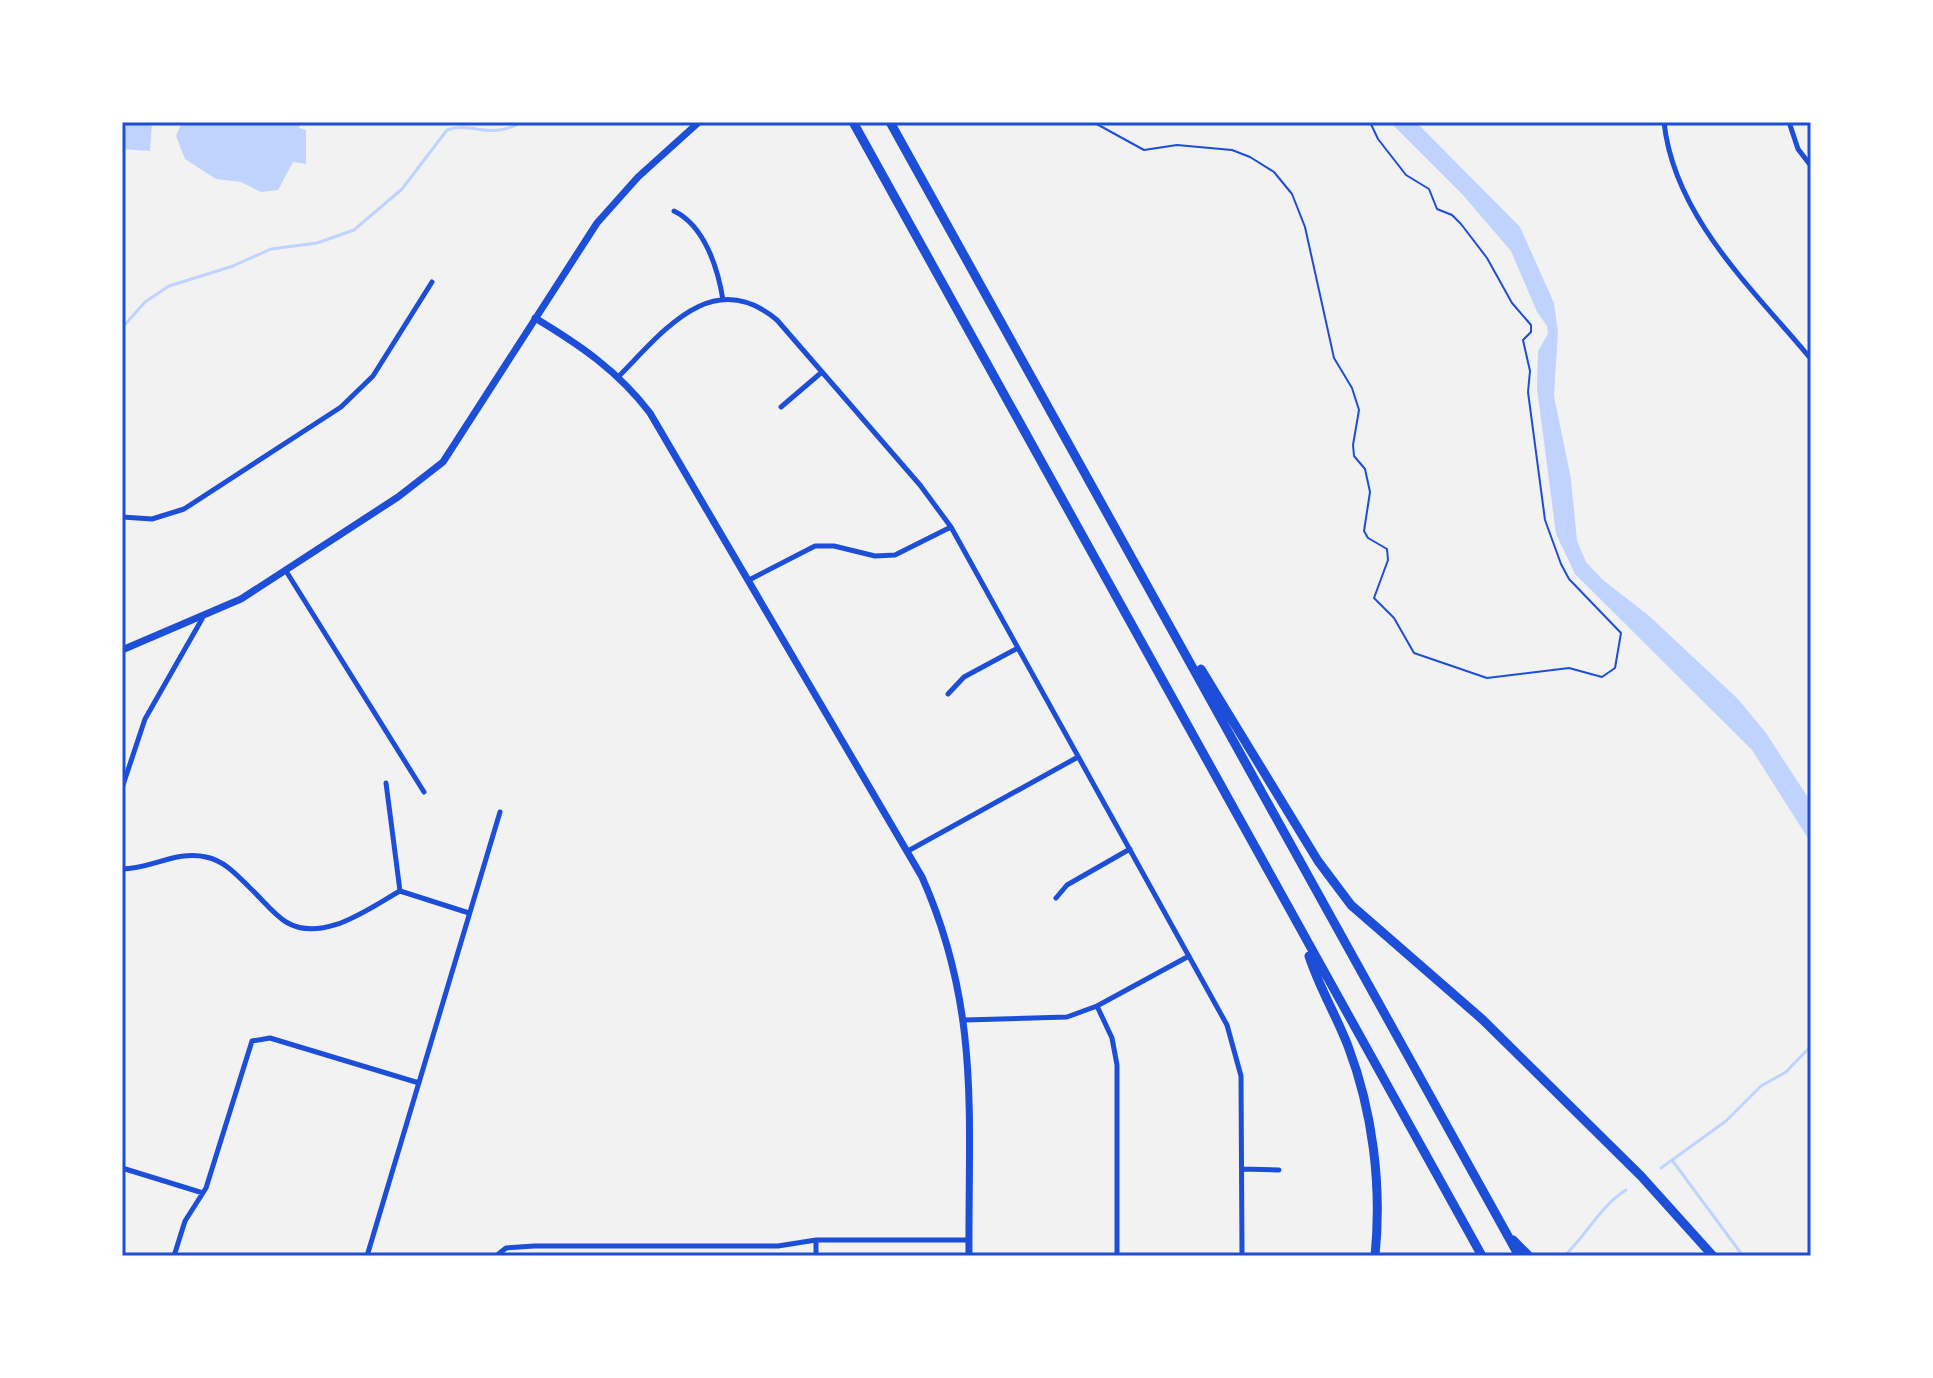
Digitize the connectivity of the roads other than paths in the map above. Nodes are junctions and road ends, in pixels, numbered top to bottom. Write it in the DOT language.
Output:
graph roads {
  1 [pos="699,122"];
  2 [pos="853,122"];
  3 [pos="890,122"];
  4 [pos="1664,122"];
  5 [pos="1789,122"];
  6 [pos="1811,166"];
  7 [pos="674,211"];
  8 [pos="432,282"];
  9 [pos="723,300"];
  10 [pos="535,318"];
  11 [pos="1811,359"];
  12 [pos="822,372"];
  13 [pos="619,376"];
  14 [pos="781,407"];
  15 [pos="122,517"];
  16 [pos="951,527"];
  17 [pos="286,571"];
  18 [pos="1141,574"];
  19 [pos="749,580"];
  20 [pos="202,619"];
  21 [pos="1018,648"];
  22 [pos="122,650"];
  23 [pos="948,694"];
  24 [pos="1078,757"];
  25 [pos="386,783"];
  26 [pos="122,788"];
  27 [pos="424,792"];
  28 [pos="500,812"];
  29 [pos="1130,849"];
  30 [pos="908,851"];
  31 [pos="122,869"];
  32 [pos="400,891"];
  33 [pos="1056,898"];
  34 [pos="469,913"];
  35 [pos="1301,934"];
  36 [pos="1189,956"];
  37 [pos="1097,1006"];
  38 [pos="965,1020"];
  39 [pos="419,1083"];
  40 [pos="122,1168"];
  41 [pos="1242,1169"];
  42 [pos="1279,1170"];
  43 [pos="203,1193"];
  44 [pos="1505,1232"];
  45 [pos="816,1240"];
  46 [pos="968,1240"];
  47 [pos="174,1256"];
  48 [pos="367,1256"];
  49 [pos="496,1256"];
  50 [pos="816,1256"];
  51 [pos="969,1256"];
  52 [pos="1117,1256"];
  53 [pos="1242,1256"];
  54 [pos="1375,1256"];
  55 [pos="1482,1256"];
  56 [pos="1519,1256"];
  57 [pos="1529,1256"];
  58 [pos="1713,1256"];
  1 -- 10 [label="main road"];
  2 -- 35 [label="highway"];
  3 -- 18 [label="highway"];
  4 -- 11 [label="street"];
  5 -- 6 [label="street"];
  7 -- 9 [label="street"];
  8 -- 15 [label="street"];
  9 -- 12 [label="street"];
  9 -- 13 [label="street"];
  10 -- 13 [label="main road"];
  10 -- 17 [label="main road"];
  12 -- 14 [label="street"];
  12 -- 16 [label="street"];
  13 -- 19 [label="main road"];
  16 -- 19 [label="street"];
  16 -- 21 [label="street"];
  17 -- 20 [label="main road"];
  17 -- 27 [label="street"];
  18 -- 44 [label="highway"];
  18 -- 58 [label="highway"];
  19 -- 30 [label="main road"];
  20 -- 22 [label="main road"];
  20 -- 26 [label="street"];
  21 -- 23 [label="street"];
  21 -- 24 [label="street"];
  24 -- 29 [label="street"];
  24 -- 30 [label="street"];
  25 -- 32 [label="street"];
  28 -- 34 [label="street"];
  29 -- 33 [label="street"];
  29 -- 36 [label="street"];
  30 -- 38 [label="main road"];
  31 -- 32 [label="street"];
  32 -- 34 [label="street"];
  34 -- 39 [label="street"];
  35 -- 54 [label="highway"];
  35 -- 55 [label="highway"];
  36 -- 37 [label="street"];
  36 -- 41 [label="street"];
  37 -- 38 [label="street"];
  37 -- 52 [label="street"];
  38 -- 46 [label="main road"];
  39 -- 43 [label="street"];
  39 -- 48 [label="street"];
  40 -- 43 [label="street"];
  41 -- 42 [label="street"];
  41 -- 53 [label="street"];
  43 -- 47 [label="street"];
  44 -- 56 [label="highway"];
  44 -- 57 [label="highway"];
  45 -- 46 [label="street"];
  45 -- 49 [label="street"];
  45 -- 50 [label="street"];
  46 -- 51 [label="main road"];
}
